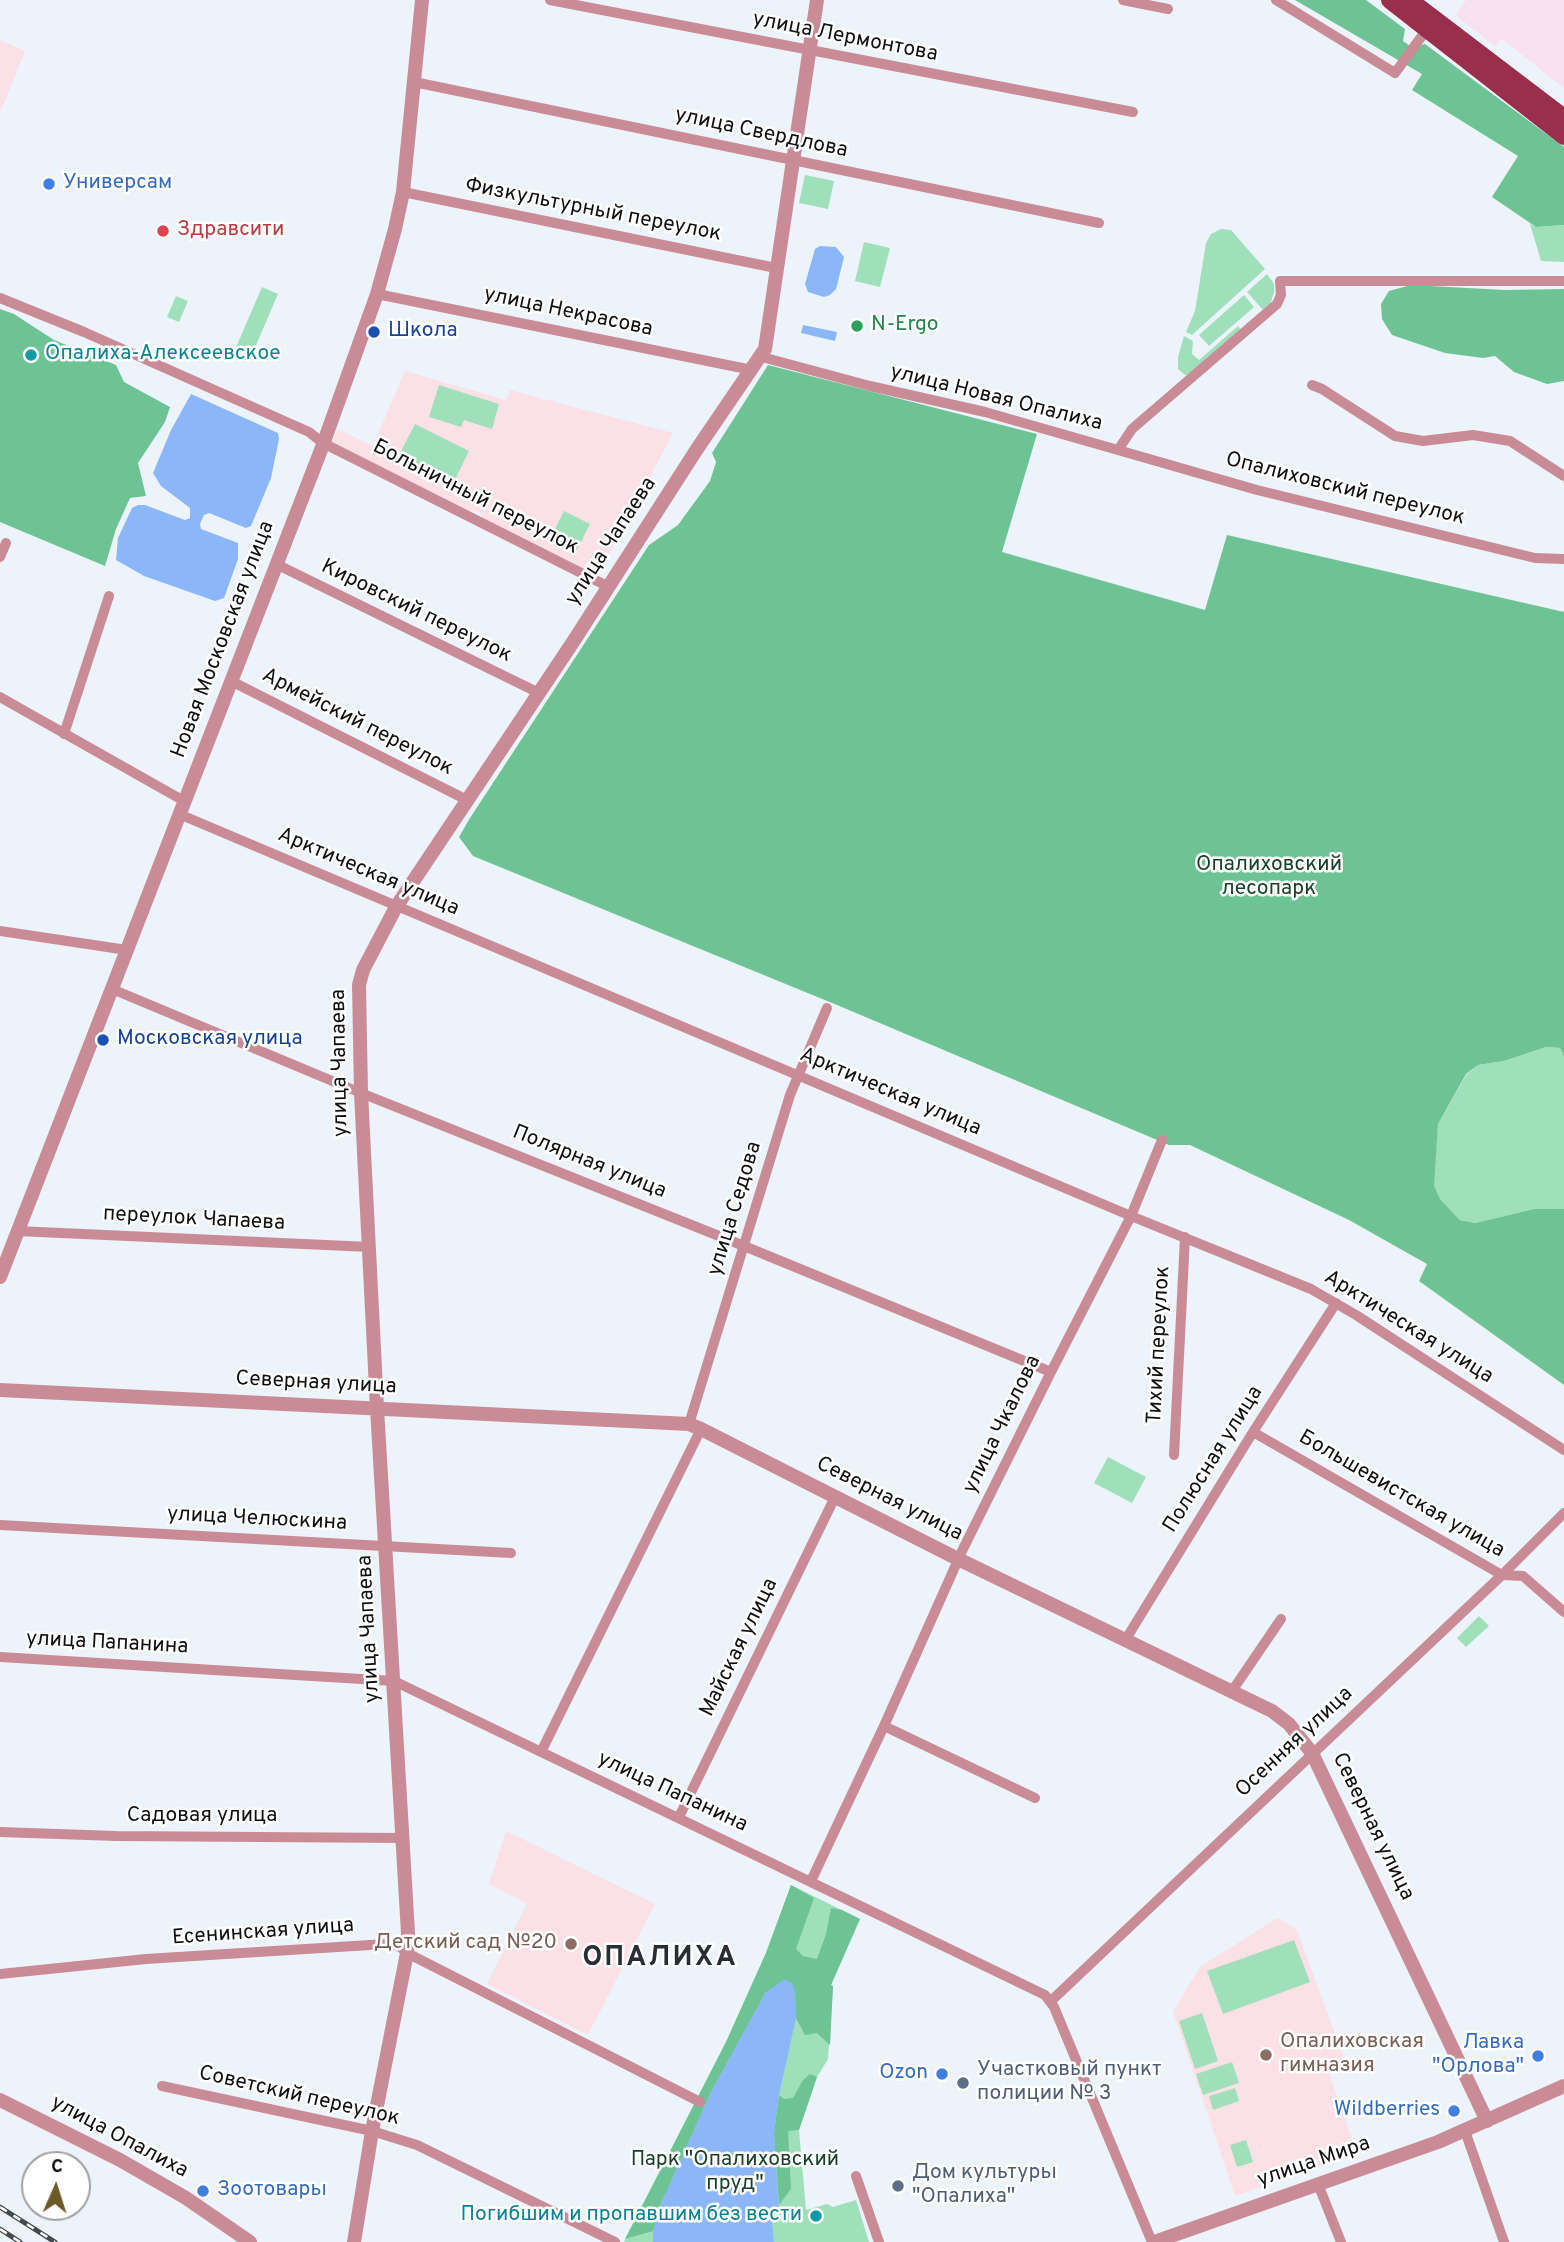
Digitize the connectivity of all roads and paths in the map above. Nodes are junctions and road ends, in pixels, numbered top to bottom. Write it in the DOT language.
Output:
graph roads {
  1 [pos="422,0"];
  2 [pos="550,0"];
  3 [pos="817,0"];
  4 [pos="1123,0"];
  5 [pos="1276,0"];
  6 [pos="1390,0"];
  7 [pos="1409,0"];
  8 [pos="1168,9"];
  9 [pos="1427,29"];
  10 [pos="809,51"];
  11 [pos="414,82"];
  12 [pos="1133,112"];
  13 [pos="1564,118"];
  14 [pos="1564,136"];
  15 [pos="793,160"];
  16 [pos="403,192"];
  17 [pos="1100,223"];
  18 [pos="776,268"];
  19 [pos="1564,281"];
  20 [pos="377,294"];
  21 [pos="0,299"];
  22 [pos="762,357"];
  23 [pos="752,370"];
  24 [pos="1312,385"];
  25 [pos="323,443"];
  26 [pos="1118,450"];
  27 [pos="1564,476"];
  28 [pos="6,543"];
  29 [pos="0,557"];
  30 [pos="1564,559"];
  31 [pos="276,564"];
  32 [pos="608,587"];
  33 [pos="109,596"];
  34 [pos="230,681"];
  35 [pos="539,693"];
  36 [pos="0,698"];
  37 [pos="64,734"];
  38 [pos="467,800"];
  39 [pos="182,807"];
  40 [pos="396,907"];
  41 [pos="0,931"];
  42 [pos="127,950"];
  43 [pos="113,989"];
  44 [pos="827,1008"];
  45 [pos="799,1075"];
  46 [pos="361,1093"];
  47 [pos="1162,1140"];
  48 [pos="1131,1216"];
  49 [pos="17,1231"];
  50 [pos="1185,1237"];
  51 [pos="744,1246"];
  52 [pos="370,1248"];
  53 [pos="0,1277"];
  54 [pos="1336,1303"];
  55 [pos="1051,1372"];
  56 [pos="0,1390"];
  57 [pos="377,1408"];
  58 [pos="695,1426"];
  59 [pos="1253,1432"];
  60 [pos="1564,1450"];
  61 [pos="1174,1455"];
  62 [pos="835,1497"];
  63 [pos="1564,1513"];
  64 [pos="0,1525"];
  65 [pos="387,1546"];
  66 [pos="511,1553"];
  67 [pos="958,1559"];
  68 [pos="1503,1575"];
  69 [pos="1564,1612"];
  70 [pos="1281,1619"];
  71 [pos="1126,1639"];
  72 [pos="0,1657"];
  73 [pos="394,1681"];
  74 [pos="1232,1691"];
  75 [pos="884,1726"];
  76 [pos="541,1752"];
  77 [pos="1312,1753"];
  78 [pos="1035,1798"];
  79 [pos="679,1817"];
  80 [pos="0,1832"];
  81 [pos="404,1838"];
  82 [pos="811,1881"];
  83 [pos="407,1954"];
  84 [pos="0,1974"];
  85 [pos="1051,2001"];
  86 [pos="162,2086"];
  87 [pos="1564,2086"];
  88 [pos="0,2100"];
  89 [pos="700,2102"];
  90 [pos="1488,2121"];
  91 [pos="372,2131"];
  92 [pos="1465,2132"];
  93 [pos="856,2176"];
  94 [pos="1318,2185"];
  95 [pos="250,2242"];
  96 [pos="354,2242"];
  97 [pos="615,2242"];
  98 [pos="879,2242"];
  99 [pos="1153,2242"];
  100 [pos="1341,2242"];
  101 [pos="1504,2242"];
  1 -- 11 [label="street, Новая Московская улица"];
  2 -- 10 [label="street, улица Лермонтова"];
  3 -- 10 [label="street, улица Чапаева"];
  4 -- 8 [label="street"];
  5 -- 9 [label="street"];
  6 -- 9 [label="main road"];
  7 -- 13 [label="main road"];
  9 -- 14 [label="main road"];
  10 -- 12 [label="street, улица Лермонтова"];
  10 -- 15 [label="street, улица Чапаева"];
  11 -- 15 [label="street, улица Свердлова"];
  11 -- 16 [label="street, Новая Московская улица"];
  15 -- 17 [label="street, улица Свердлова"];
  15 -- 18 [label="street, улица Чапаева"];
  16 -- 18 [label="street, Физкультурный переулок"];
  16 -- 20 [label="street, Новая Московская улица"];
  18 -- 22 [label="street, улица Чапаева"];
  19 -- 26 [label="street, улица Новая Опалиха"];
  20 -- 23 [label="street, улица Некрасова"];
  20 -- 25 [label="street, Новая Московская улица"];
  21 -- 25 [label="street, Больничный переулок"];
  22 -- 23 [label="street, улица Чапаева"];
  22 -- 26 [label="street, улица Новая Опалиха"];
  23 -- 32 [label="street, улица Чапаева"];
  24 -- 27 [label="street"];
  25 -- 31 [label="street, Новая Московская улица"];
  25 -- 32 [label="street, Больничный переулок"];
  26 -- 30 [label="street, Опалиховский переулок"];
  28 -- 29 [label="street"];
  31 -- 34 [label="street, Новая Московская улица"];
  31 -- 35 [label="street, Кировский переулок"];
  32 -- 35 [label="street, улица Чапаева"];
  33 -- 37 [label="street"];
  34 -- 38 [label="street, Армейский переулок"];
  34 -- 39 [label="street, Новая Московская улица"];
  35 -- 38 [label="street, улица Чапаева"];
  36 -- 37 [label="street, Арктическая улица"];
  37 -- 39 [label="street, Арктическая улица"];
  38 -- 40 [label="street, улица Чапаева"];
  39 -- 40 [label="street, Арктическая улица"];
  39 -- 42 [label="street, Новая Московская улица"];
  40 -- 45 [label="street, Арктическая улица"];
  40 -- 46 [label="street, улица Чапаева"];
  41 -- 42 [label="street"];
  42 -- 43 [label="street, Новая Московская улица"];
  43 -- 46 [label="street, Полярная улица"];
  43 -- 49 [label="street, Новая Московская улица"];
  44 -- 45 [label="street, улица Седова"];
  45 -- 48 [label="street, Арктическая улица"];
  45 -- 51 [label="street, улица Седова"];
  46 -- 51 [label="street, Полярная улица"];
  46 -- 52 [label="street, улица Чапаева"];
  47 -- 48 [label="street, улица Чкалова"];
  48 -- 50 [label="street, Арктическая улица"];
  48 -- 55 [label="street, улица Чкалова"];
  49 -- 52 [label="street, переулок Чапаева"];
  49 -- 53 [label="street, Новая Московская улица"];
  50 -- 54 [label="street, Арктическая улица"];
  50 -- 61 [label="street, Тихий переулок"];
  51 -- 55 [label="street, Полярная улица"];
  51 -- 58 [label="street, улица Седова"];
  52 -- 57 [label="street, улица Чапаева"];
  54 -- 59 [label="street, Полюсная улица"];
  54 -- 60 [label="street, Арктическая улица"];
  55 -- 67 [label="street, улица Чкалова"];
  56 -- 57 [label="street, Северная улица"];
  57 -- 58 [label="street, Северная улица"];
  57 -- 65 [label="street, улица Чапаева"];
  58 -- 62 [label="street, Северная улица"];
  58 -- 76 [label="street, улица Седова"];
  59 -- 68 [label="street, Большевистская улица"];
  59 -- 71 [label="street, Полюсная улица"];
  62 -- 67 [label="street, Северная улица"];
  62 -- 79 [label="street, Майская улица"];
  63 -- 68 [label="street, Осенняя улица"];
  64 -- 65 [label="street, улица Челюскина"];
  65 -- 66 [label="street, улица Челюскина"];
  65 -- 73 [label="street, улица Чапаева"];
  67 -- 71 [label="street, Северная улица"];
  67 -- 75 [label="street, улица Чкалова"];
  68 -- 69 [label="street, Большевистская улица"];
  68 -- 77 [label="street, Осенняя улица"];
  70 -- 74 [label="street"];
  71 -- 74 [label="street, Северная улица"];
  72 -- 73 [label="street, улица Папанина"];
  73 -- 76 [label="street, улица Папанина"];
  73 -- 81 [label="street, улица Чапаева"];
  74 -- 77 [label="street, Северная улица"];
  75 -- 78 [label="street"];
  75 -- 82 [label="street, улица Чкалова"];
  76 -- 79 [label="street, улица Папанина"];
  77 -- 85 [label="street, Осенняя улица"];
  77 -- 90 [label="street, Северная улица"];
  79 -- 82 [label="street, улица Папанина"];
  80 -- 81 [label="street, Садовая улица"];
  81 -- 83 [label="street, улица Чапаева"];
  82 -- 85 [label="street, улица Папанина"];
  83 -- 84 [label="street, Есенинская улица"];
  83 -- 89 [label="street, Есенинская улица"];
  83 -- 91 [label="street, улица Чапаева"];
  85 -- 99 [label="street"];
  86 -- 91 [label="street, Советский переулок"];
  87 -- 90 [label="street, улица Мира"];
  88 -- 95 [label="street, улица Опалиха"];
  90 -- 92 [label="street, улица Мира"];
  91 -- 96 [label="street, улица Чапаева"];
  91 -- 97 [label="street, Советский переулок"];
  92 -- 94 [label="street, улица Мира"];
  92 -- 101 [label="street"];
  93 -- 98 [label="street"];
  94 -- 99 [label="street, улица Мира"];
  94 -- 100 [label="street"];
}
